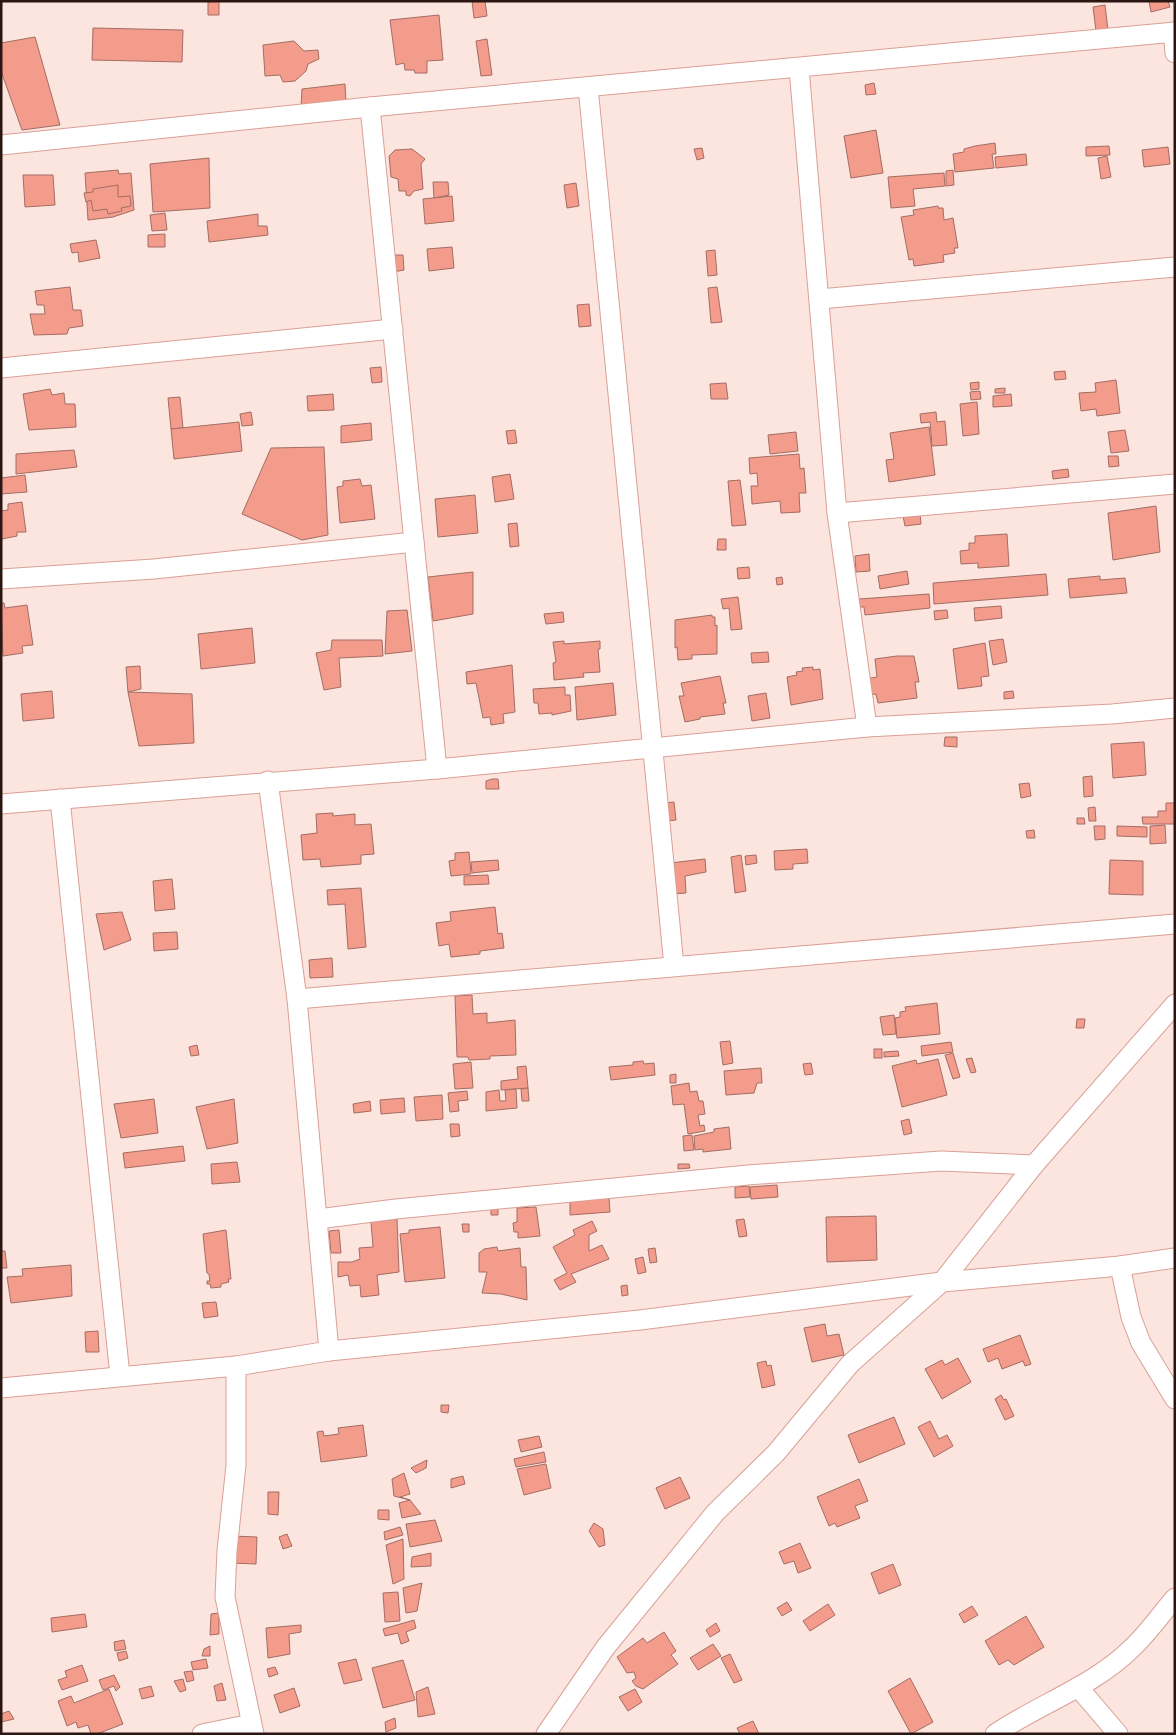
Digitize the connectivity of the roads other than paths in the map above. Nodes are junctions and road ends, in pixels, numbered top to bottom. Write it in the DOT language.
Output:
graph roads {
  1 [pos="1174,32"];
  2 [pos="1175,53"];
  3 [pos="799,68"];
  4 [pos="588,87"];
  5 [pos="370,106"];
  6 [pos="1,145"];
  7 [pos="1175,268"];
  8 [pos="820,299"];
  9 [pos="393,329"];
  10 [pos="1,368"];
  11 [pos="1175,484"];
  12 [pos="837,513"];
  13 [pos="414,542"];
  14 [pos="1,579"];
  15 [pos="1175,708"];
  16 [pos="867,727"];
  17 [pos="654,748"];
  18 [pos="437,769"];
  19 [pos="268,781"];
  20 [pos="60,799"];
  21 [pos="1,804"];
  22 [pos="1175,924"];
  23 [pos="674,966"];
  24 [pos="297,999"];
  25 [pos="1175,1004"];
  26 [pos="1034,1164"];
  27 [pos="318,1219"];
  28 [pos="1175,1258"];
  29 [pos="1120,1266"];
  30 [pos="942,1282"];
  31 [pos="329,1350"];
  32 [pos="236,1366"];
  33 [pos="120,1376"];
  34 [pos="1,1388"];
  35 [pos="1175,1398"];
  36 [pos="1175,1598"];
  37 [pos="1078,1687"];
  38 [pos="252,1729"];
  39 [pos="552,1731"];
  40 [pos="202,1734"];
  41 [pos="995,1734"];
  42 [pos="1118,1734"];
  1 -- 2 [label="street"];
  1 -- 3 [label="street"];
  3 -- 4 [label="street"];
  3 -- 8 [label="street"];
  4 -- 5 [label="street"];
  4 -- 17 [label="street"];
  5 -- 6 [label="street"];
  5 -- 9 [label="street"];
  7 -- 8 [label="street"];
  8 -- 12 [label="street"];
  9 -- 10 [label="street"];
  9 -- 13 [label="street"];
  11 -- 12 [label="street"];
  12 -- 16 [label="street"];
  13 -- 14 [label="street"];
  13 -- 18 [label="street"];
  15 -- 16 [label="street"];
  16 -- 17 [label="street"];
  17 -- 18 [label="street"];
  17 -- 23 [label="street"];
  18 -- 19 [label="street"];
  19 -- 20 [label="street"];
  19 -- 24 [label="street"];
  20 -- 21 [label="street"];
  20 -- 33 [label="street"];
  22 -- 23 [label="street"];
  23 -- 24 [label="street"];
  24 -- 27 [label="street"];
  25 -- 26 [label="street"];
  26 -- 27 [label="street"];
  26 -- 30 [label="street"];
  27 -- 31 [label="street"];
  28 -- 29 [label="street"];
  29 -- 30 [label="street"];
  29 -- 35 [label="street"];
  30 -- 31 [label="street"];
  30 -- 39 [label="street"];
  31 -- 32 [label="street"];
  32 -- 33 [label="street"];
  32 -- 38 [label="street"];
  33 -- 34 [label="street"];
  36 -- 37 [label="street"];
  37 -- 41 [label="street"];
  37 -- 42 [label="street"];
  38 -- 40 [label="street"];
}
